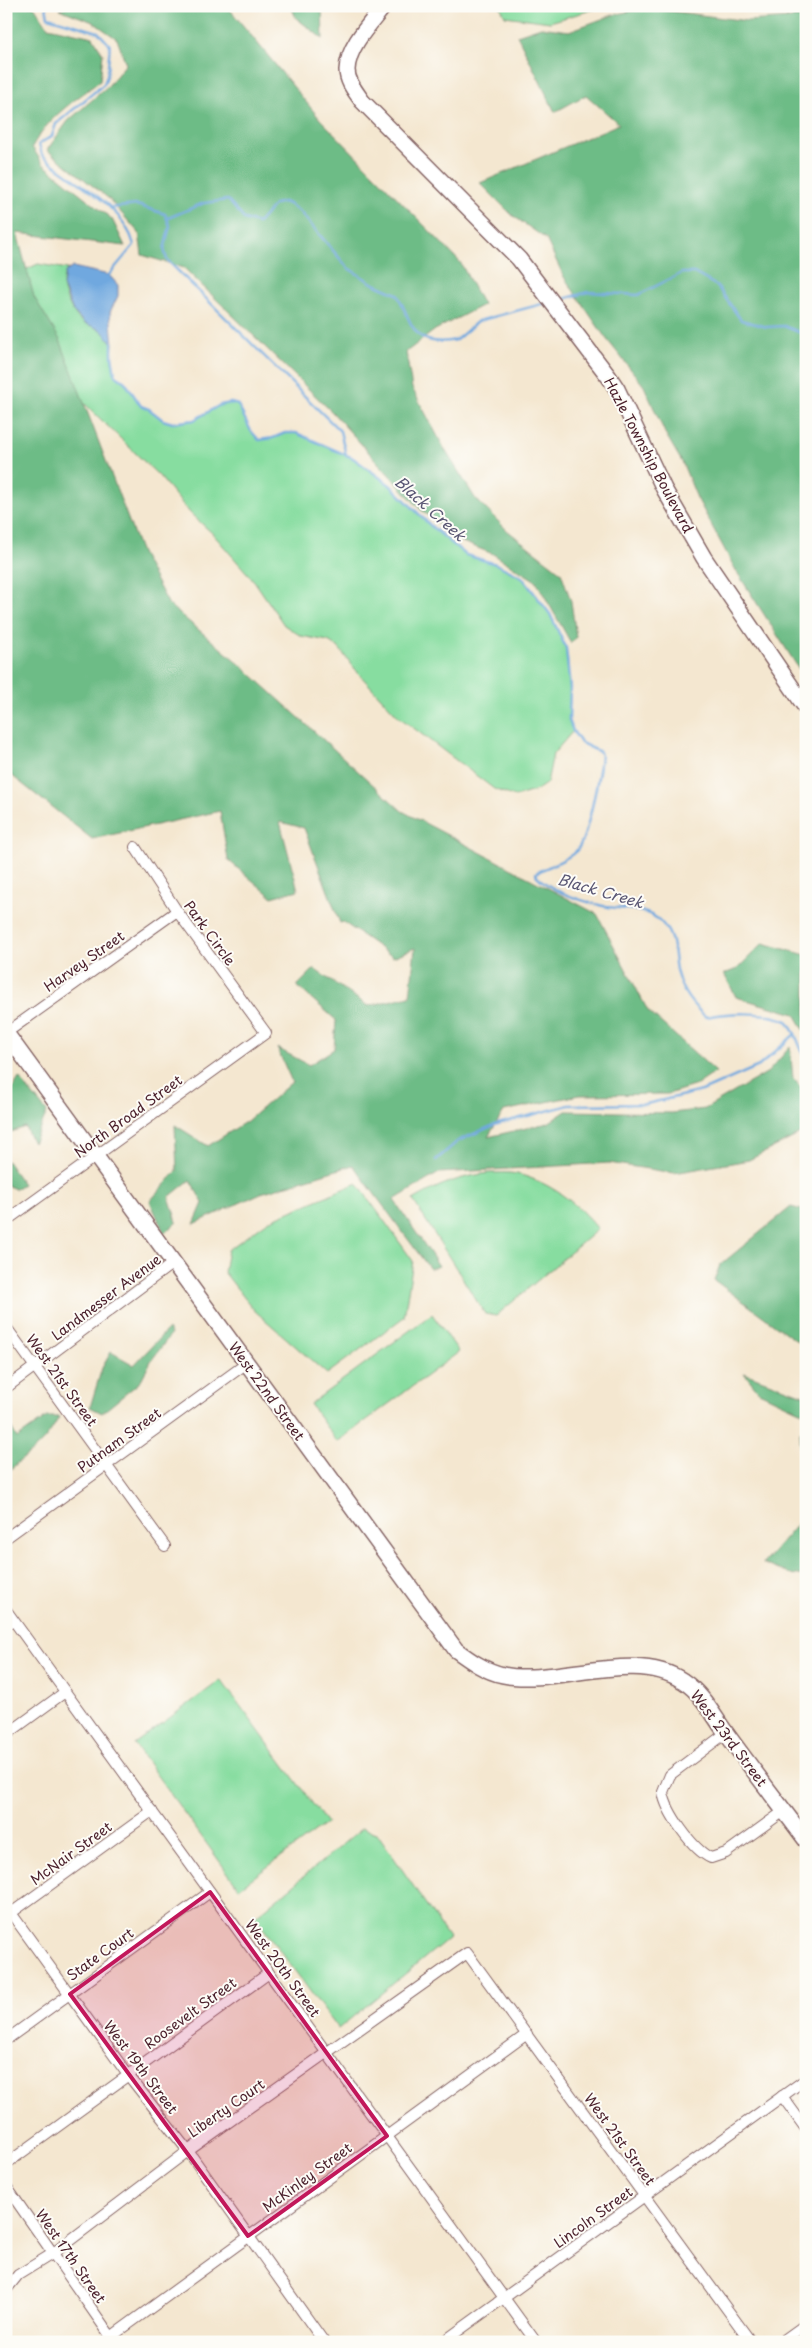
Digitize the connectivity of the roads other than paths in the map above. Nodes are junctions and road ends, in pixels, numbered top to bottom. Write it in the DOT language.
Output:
graph roads {
  1 [pos="384,6"];
  2 [pos="806,708"];
  3 [pos="135,847"];
  4 [pos="177,912"];
  5 [pos="266,1032"];
  6 [pos="6,1033"];
  7 [pos="97,1156"];
  8 [pos="6,1221"];
  9 [pos="173,1263"];
  10 [pos="6,1327"];
  11 [pos="247,1363"];
  12 [pos="35,1367"];
  13 [pos="6,1388"];
  14 [pos="107,1466"];
  15 [pos="6,1538"];
  16 [pos="165,1546"];
  17 [pos="6,1610"];
  18 [pos="571,1673"];
  19 [pos="65,1692"];
  20 [pos="726,1733"];
  21 [pos="6,1735"];
  22 [pos="152,1811"];
  23 [pos="784,1811"];
  24 [pos="806,1840"];
  25 [pos="210,1892"];
  26 [pos="8,1912"];
  27 [pos="467,1953"];
  28 [pos="269,1973"];
  29 [pos="70,1994"];
  30 [pos="527,2034"];
  31 [pos="6,2040"];
  32 [pos="328,2053"];
  33 [pos="128,2075"];
  34 [pos="806,2079"];
  35 [pos="782,2096"];
  36 [pos="806,2129"];
  37 [pos="387,2136"];
  38 [pos="188,2151"];
  39 [pos="6,2164"];
  40 [pos="6,2186"];
  41 [pos="645,2196"];
  42 [pos="248,2236"];
  43 [pos="52,2254"];
  44 [pos="6,2290"];
  45 [pos="504,2298"];
  46 [pos="806,2324"];
  47 [pos="109,2340"];
  48 [pos="324,2342"];
  49 [pos="443,2342"];
  50 [pos="536,2342"];
  51 [pos="751,2342"];
  52 [pos="781,2342"];
  1 -- 2 [label="street, Hazle Township Boulevard"];
  3 -- 4 [label="street, Park Circle"];
  4 -- 5 [label="street, Park Circle"];
  4 -- 6 [label="street, Harvey Street"];
  5 -- 7 [label="street, North Broad Street"];
  6 -- 7 [label="street, West 22nd Street"];
  7 -- 8 [label="street, North Broad Street"];
  7 -- 9 [label="street, West 22nd Street"];
  9 -- 11 [label="street, West 22nd Street"];
  9 -- 12 [label="street, Landmesser Avenue"];
  10 -- 12 [label="street, West 21st Street"];
  11 -- 14 [label="street, Putnam Street"];
  11 -- 18 [label="street, West 22nd Street"];
  12 -- 13 [label="street, Landmesser Avenue"];
  12 -- 14 [label="street, West 21st Street"];
  14 -- 15 [label="street, Putnam Street"];
  14 -- 16 [label="street, West 21st Street"];
  17 -- 19 [label="street, West 20th Street"];
  18 -- 20 [label="street, West 23rd Street"];
  19 -- 21 [label="street"];
  19 -- 22 [label="street, West 20th Street"];
  20 -- 23 [label="street, West 23rd Street"];
  20 -- 23 [label="street"];
  22 -- 25 [label="street, West 20th Street"];
  22 -- 26 [label="street, McNair Street"];
  23 -- 24 [label="street, West 23rd Street"];
  25 -- 28 [label="street, West 20th Street"];
  25 -- 29 [label="street, State Court"];
  26 -- 29 [label="street, West 19th Street"];
  27 -- 30 [label="street, West 21st Street"];
  27 -- 32 [label="street, Liberty Court"];
  28 -- 32 [label="street, West 20th Street"];
  28 -- 33 [label="street, Roosevelt Street"];
  29 -- 31 [label="street, State Court"];
  29 -- 33 [label="street, West 19th Street"];
  30 -- 37 [label="street, McKinley Street"];
  30 -- 41 [label="street, West 21st Street"];
  32 -- 37 [label="street, West 20th Street"];
  32 -- 38 [label="street, Liberty Court"];
  33 -- 38 [label="street, West 19th Street"];
  33 -- 39 [label="street, Roosevelt Street"];
  34 -- 35 [label="street, Lincoln Street"];
  35 -- 36 [label="street"];
  35 -- 41 [label="street, Lincoln Street"];
  37 -- 42 [label="street, McKinley Street"];
  37 -- 45 [label="street, West 20th Street"];
  38 -- 42 [label="street, West 19th Street"];
  38 -- 43 [label="street, Liberty Court"];
  40 -- 43 [label="street, West 17th Street"];
  41 -- 45 [label="street, Lincoln Street"];
  41 -- 51 [label="street, West 21st Street"];
  42 -- 47 [label="street, McKinley Street"];
  42 -- 48 [label="street, West 19th Street"];
  43 -- 44 [label="street, Liberty Court"];
  43 -- 47 [label="street, West 17th Street"];
  45 -- 49 [label="street, Lincoln Street"];
  45 -- 50 [label="street, West 20th Street"];
  46 -- 52 [label="street"];
}
